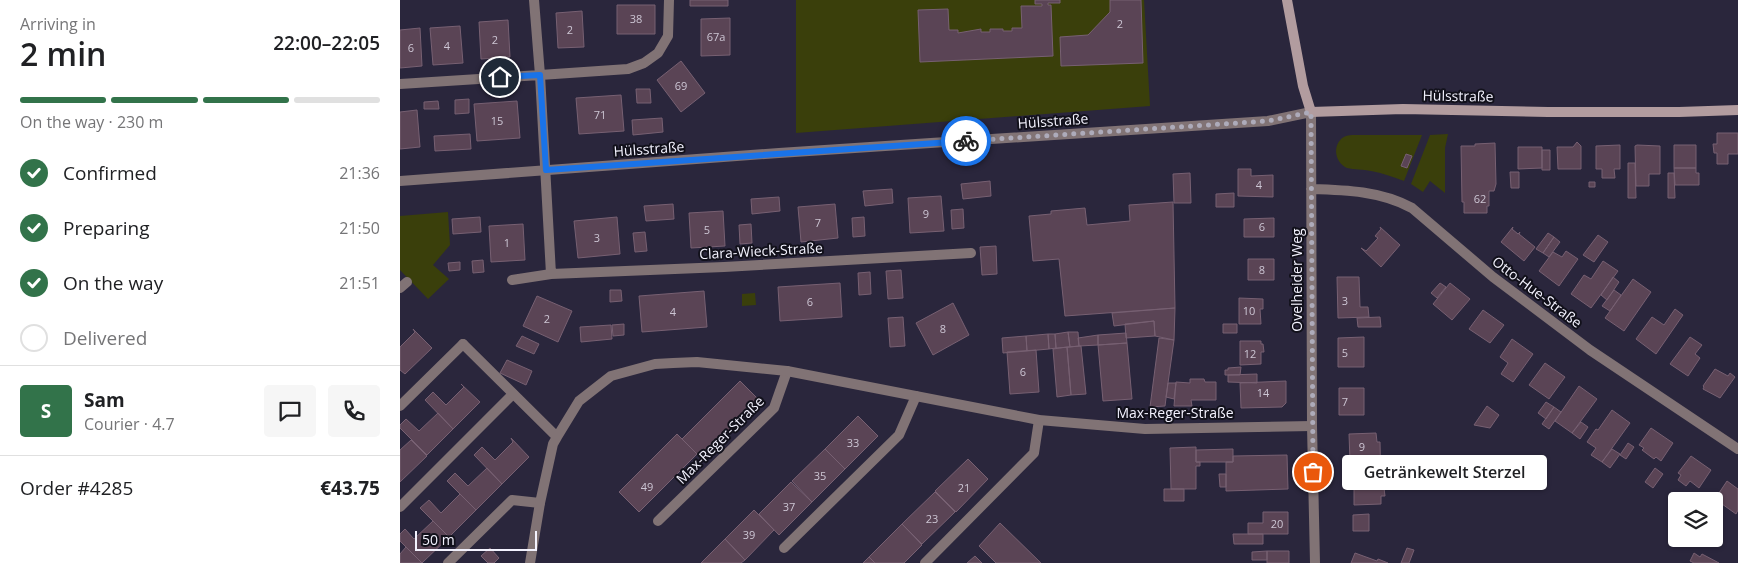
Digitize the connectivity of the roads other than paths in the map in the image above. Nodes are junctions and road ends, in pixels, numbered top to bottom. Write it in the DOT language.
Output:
graph roads {
  1 [pos="534,0"];
  2 [pos="670,0"];
  3 [pos="1287,0"];
  4 [pos="540,75"];
  5 [pos="400,84"];
  6 [pos="1738,110"];
  7 [pos="1311,112"];
  8 [pos="546,170"];
  9 [pos="400,181"];
  10 [pos="1311,189"];
  11 [pos="971,253"];
  12 [pos="552,274"];
  13 [pos="512,280"];
  14 [pos="787,371"];
  15 [pos="513,394"];
  16 [pos="916,396"];
  17 [pos="400,406"];
  18 [pos="1039,420"];
  19 [pos="1312,426"];
  20 [pos="556,436"];
  21 [pos="1738,449"];
  22 [pos="540,503"];
  23 [pos="400,507"];
  24 [pos="658,521"];
  25 [pos="784,548"];
  26 [pos="448,563"];
  27 [pos="530,563"];
  28 [pos="925,563"];
  29 [pos="1315,563"];
  1 -- 4 [label="street"];
  2 -- 4 [label="street"];
  3 -- 7 [label="main road, Ovelheider Weg"];
  4 -- 5 [label="street"];
  4 -- 8 [label="street"];
  6 -- 7 [label="main road, Hülsstraße"];
  7 -- 8 [label="street, Hülsstraße"];
  7 -- 10 [label="street, Ovelheider Weg"];
  8 -- 9 [label="street, Hülsstraße"];
  8 -- 12 [label="street"];
  10 -- 19 [label="street, Ovelheider Weg"];
  10 -- 21 [label="street, Otto-Hue-Straße"];
  11 -- 12 [label="street, Clara-Wieck-Straße"];
  12 -- 13 [label="street, Clara-Wieck-Straße"];
  14 -- 16 [label="street, Max-Reger-Straße"];
  14 -- 20 [label="street, Max-Reger-Straße"];
  14 -- 24 [label="street, Max-Reger-Straße"];
  15 -- 17 [label="street"];
  15 -- 20 [label="street"];
  15 -- 23 [label="street"];
  16 -- 18 [label="street, Max-Reger-Straße"];
  16 -- 25 [label="street"];
  18 -- 19 [label="street, Max-Reger-Straße"];
  18 -- 28 [label="street"];
  19 -- 29 [label="street, Ovelheider Weg"];
  20 -- 22 [label="street, Max-Reger-Straße"];
  22 -- 26 [label="street"];
  22 -- 27 [label="street, Max-Reger-Straße"];
}
